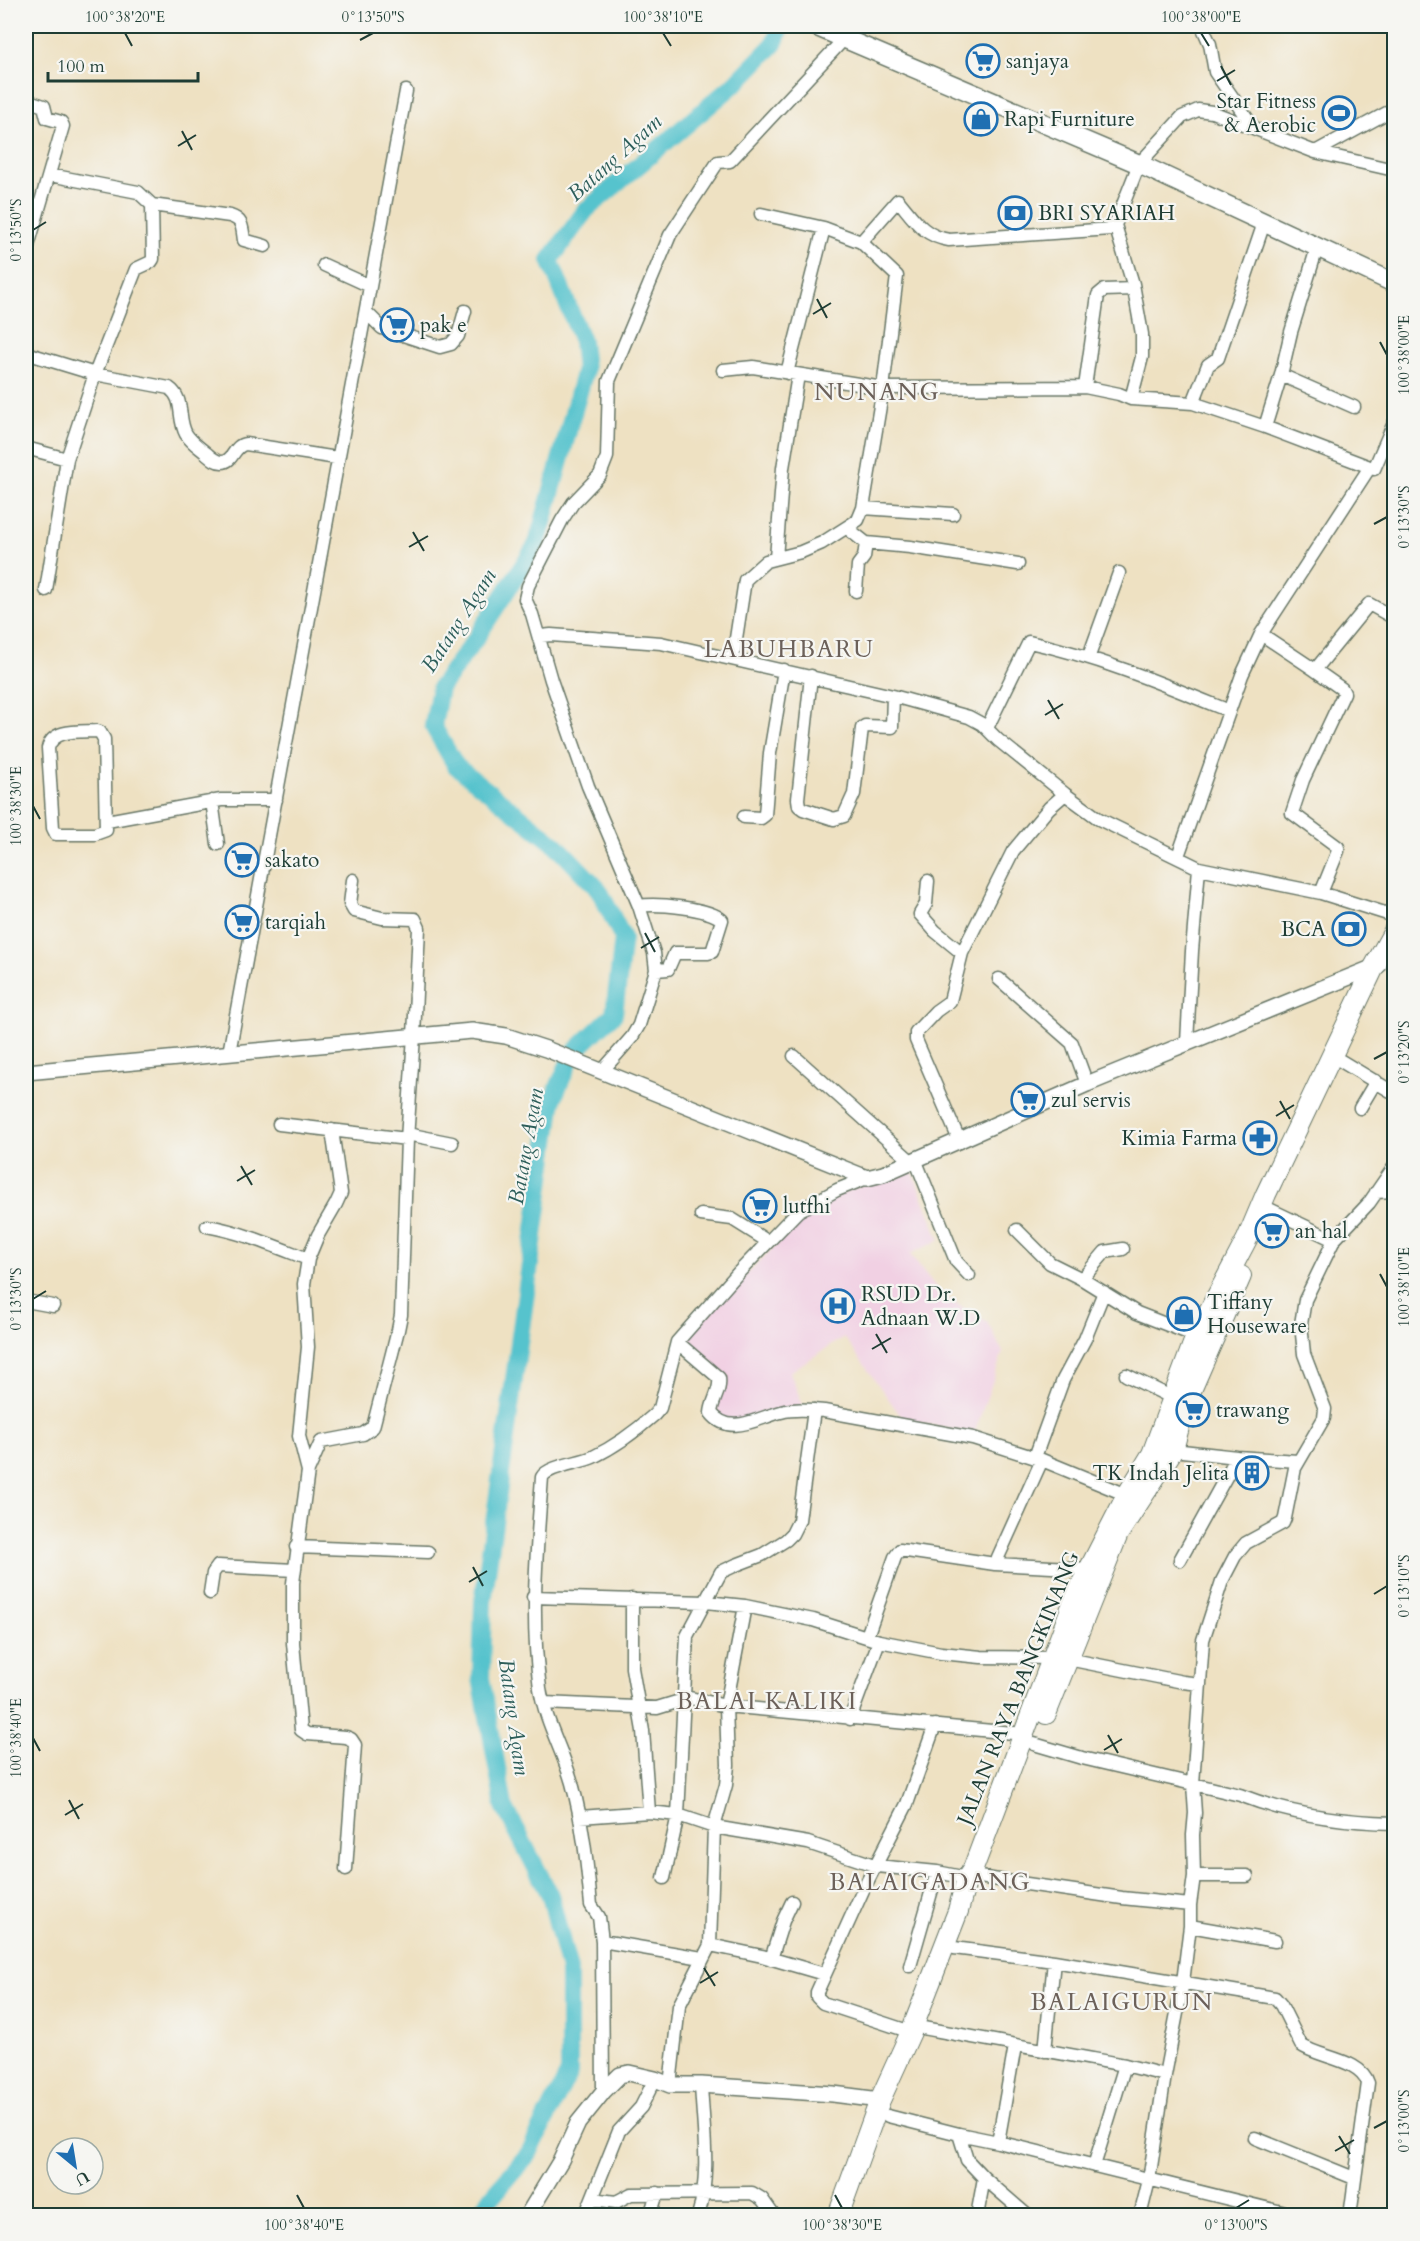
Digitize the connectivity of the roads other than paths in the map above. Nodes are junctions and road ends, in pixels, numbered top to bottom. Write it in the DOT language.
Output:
graph roads {
  1 [pos="815,26"];
  2 [pos="1203,26"];
  3 [pos="845,38"];
  4 [pos="406,91"];
  5 [pos="26,100"];
  6 [pos="1395,109"];
  7 [pos="1253,127"];
  8 [pos="1316,152"];
  9 [pos="1139,164"];
  10 [pos="1395,170"];
  11 [pos="50,175"];
  12 [pos="152,205"];
  13 [pos="761,214"];
  14 [pos="1264,223"];
  15 [pos="1115,225"];
  16 [pos="824,228"];
  17 [pos="861,242"];
  18 [pos="265,246"];
  19 [pos="1317,248"];
  20 [pos="26,254"];
  21 [pos="324,266"];
  22 [pos="1395,284"];
  23 [pos="370,286"];
  24 [pos="1134,289"];
  25 [pos="465,311"];
  26 [pos="366,312"];
  27 [pos="26,353"];
  28 [pos="723,369"];
  29 [pos="95,374"];
  30 [pos="792,374"];
  31 [pos="1281,375"];
  32 [pos="1085,387"];
  33 [pos="884,388"];
  34 [pos="1131,399"];
  35 [pos="1193,403"];
  36 [pos="1354,407"];
  37 [pos="1395,423"];
  38 [pos="1265,427"];
  39 [pos="26,448"];
  40 [pos="337,458"];
  41 [pos="67,459"];
  42 [pos="1370,467"];
  43 [pos="863,508"];
  44 [pos="953,513"];
  45 [pos="847,528"];
  46 [pos="866,543"];
  47 [pos="776,558"];
  48 [pos="1018,564"];
  49 [pos="1119,573"];
  50 [pos="46,590"];
  51 [pos="856,591"];
  52 [pos="1395,618"];
  53 [pos="1261,634"];
  54 [pos="544,637"];
  55 [pos="1089,657"];
  56 [pos="733,658"];
  57 [pos="784,670"];
  58 [pos="1315,670"];
  59 [pos="811,676"];
  60 [pos="893,696"];
  61 [pos="1229,711"];
  62 [pos="987,728"];
  63 [pos="1065,794"];
  64 [pos="276,800"];
  65 [pos="212,801"];
  66 [pos="744,818"];
  67 [pos="107,821"];
  68 [pos="218,844"];
  69 [pos="1178,856"];
  70 [pos="1199,868"];
  71 [pos="353,880"];
  72 [pos="928,881"];
  73 [pos="1321,893"];
  74 [pos="643,905"];
  75 [pos="1395,916"];
  76 [pos="1395,930"];
  77 [pos="962,953"];
  78 [pos="1385,960"];
  79 [pos="659,970"];
  80 [pos="999,979"];
  81 [pos="414,1036"];
  82 [pos="1187,1042"];
  83 [pos="229,1053"];
  84 [pos="794,1056"];
  85 [pos="1336,1058"];
  86 [pos="600,1069"];
  87 [pos="26,1072"];
  88 [pos="1376,1081"];
  89 [pos="1087,1084"];
  90 [pos="1395,1093"];
  91 [pos="1360,1108"];
  92 [pos="279,1124"];
  93 [pos="332,1130"];
  94 [pos="407,1136"];
  95 [pos="960,1142"];
  96 [pos="452,1143"];
  97 [pos="913,1160"];
  98 [pos="1395,1167"];
  99 [pos="867,1178"];
  100 [pos="1395,1191"];
  101 [pos="1376,1192"];
  102 [pos="1269,1209"];
  103 [pos="701,1215"];
  104 [pos="207,1226"];
  105 [pos="1017,1230"];
  106 [pos="1334,1240"];
  107 [pos="767,1241"];
  108 [pos="1252,1241"];
  109 [pos="1123,1249"];
  110 [pos="308,1259"];
  111 [pos="969,1275"];
  112 [pos="1083,1279"];
  113 [pos="1104,1292"];
  114 [pos="26,1302"];
  115 [pos="53,1306"];
  116 [pos="1196,1336"];
  117 [pos="677,1342"];
  118 [pos="1126,1375"];
  119 [pos="1180,1401"];
  120 [pos="814,1410"];
  121 [pos="1173,1450"];
  122 [pos="1237,1457"];
  123 [pos="1038,1458"];
  124 [pos="1298,1461"];
  125 [pos="308,1471"];
  126 [pos="1127,1495"];
  127 [pos="296,1547"];
  128 [pos="428,1552"];
  129 [pos="1180,1560"];
  130 [pos="995,1564"];
  131 [pos="1089,1569"];
  132 [pos="294,1570"];
  133 [pos="210,1593"];
  134 [pos="533,1597"];
  135 [pos="1083,1598"];
  136 [pos="632,1599"];
  137 [pos="706,1602"];
  138 [pos="745,1606"];
  139 [pos="873,1638"];
  140 [pos="1061,1658"];
  141 [pos="1200,1684"];
  142 [pos="682,1699"];
  143 [pos="552,1704"];
  144 [pos="726,1706"];
  145 [pos="639,1708"];
  146 [pos="850,1719"];
  147 [pos="935,1725"];
  148 [pos="1029,1739"];
  149 [pos="1193,1784"];
  150 [pos="649,1812"];
  151 [pos="678,1815"];
  152 [pos="584,1817"];
  153 [pos="1395,1823"];
  154 [pos="714,1827"];
  155 [pos="877,1866"];
  156 [pos="346,1869"];
  157 [pos="978,1869"];
  158 [pos="937,1872"];
  159 [pos="1194,1876"];
  160 [pos="1247,1876"];
  161 [pos="664,1878"];
  162 [pos="792,1902"];
  163 [pos="1190,1905"];
  164 [pos="964,1909"];
  165 [pos="1190,1926"];
  166 [pos="601,1938"];
  167 [pos="1275,1941"];
  168 [pos="710,1945"];
  169 [pos="954,1948"];
  170 [pos="702,1958"];
  171 [pos="771,1959"];
  172 [pos="1053,1961"];
  173 [pos="910,1966"];
  174 [pos="824,1974"];
  175 [pos="1183,1982"];
  176 [pos="917,2030"];
  177 [pos="1015,2046"];
  178 [pos="1046,2051"];
  179 [pos="1125,2065"];
  180 [pos="1165,2075"];
  181 [pos="655,2079"];
  182 [pos="670,2085"];
  183 [pos="700,2085"];
  184 [pos="603,2092"];
  185 [pos="884,2108"];
  186 [pos="958,2134"];
  187 [pos="1255,2138"];
  188 [pos="998,2142"];
  189 [pos="1094,2166"];
  190 [pos="984,2178"];
  191 [pos="1354,2178"];
  192 [pos="1149,2180"];
  193 [pos="657,2193"];
  194 [pos="704,2195"];
  195 [pos="592,2199"];
  196 [pos="526,2216"];
  197 [pos="585,2216"];
  198 [pos="650,2216"];
  199 [pos="698,2216"];
  200 [pos="774,2216"];
  201 [pos="838,2216"];
  202 [pos="849,2216"];
  203 [pos="977,2216"];
  204 [pos="1028,2216"];
  205 [pos="1140,2216"];
  206 [pos="1298,2216"];
  207 [pos="1350,2216"];
  1 -- 3 [label="main road"];
  2 -- 7 [label="street"];
  3 -- 9 [label="main road"];
  3 -- 54 [label="street"];
  4 -- 23 [label="street"];
  5 -- 11 [label="street"];
  6 -- 8 [label="street"];
  7 -- 8 [label="street"];
  7 -- 9 [label="street"];
  8 -- 10 [label="street"];
  9 -- 14 [label="main road"];
  9 -- 15 [label="street"];
  11 -- 12 [label="street"];
  11 -- 20 [label="street"];
  12 -- 18 [label="street"];
  12 -- 29 [label="street"];
  13 -- 16 [label="street"];
  14 -- 19 [label="main road"];
  14 -- 35 [label="street"];
  15 -- 17 [label="street"];
  15 -- 24 [label="street"];
  16 -- 17 [label="street"];
  16 -- 30 [label="street"];
  17 -- 33 [label="street"];
  19 -- 22 [label="main road"];
  19 -- 31 [label="street"];
  21 -- 23 [label="street"];
  23 -- 26 [label="street"];
  24 -- 32 [label="street"];
  24 -- 34 [label="street"];
  25 -- 26 [label="street"];
  26 -- 40 [label="street"];
  27 -- 29 [label="street"];
  28 -- 30 [label="street"];
  29 -- 40 [label="street"];
  29 -- 41 [label="street"];
  30 -- 33 [label="street"];
  30 -- 47 [label="street"];
  31 -- 36 [label="street"];
  31 -- 38 [label="street"];
  32 -- 33 [label="street"];
  32 -- 34 [label="street"];
  33 -- 43 [label="street"];
  34 -- 35 [label="street"];
  35 -- 38 [label="street"];
  37 -- 42 [label="street"];
  38 -- 42 [label="street"];
  39 -- 41 [label="street"];
  40 -- 64 [label="street"];
  41 -- 50 [label="street"];
  42 -- 53 [label="street"];
  43 -- 44 [label="street"];
  43 -- 45 [label="street"];
  45 -- 46 [label="street"];
  45 -- 47 [label="street"];
  46 -- 48 [label="street"];
  46 -- 51 [label="street"];
  47 -- 56 [label="street"];
  49 -- 55 [label="street"];
  52 -- 58 [label="street"];
  53 -- 58 [label="street"];
  53 -- 61 [label="street"];
  54 -- 56 [label="street"];
  54 -- 74 [label="street"];
  55 -- 61 [label="street"];
  55 -- 62 [label="street"];
  56 -- 57 [label="street"];
  57 -- 59 [label="street"];
  57 -- 66 [label="street"];
  58 -- 73 [label="street"];
  59 -- 60 [label="street"];
  59 -- 60 [label="street"];
  60 -- 62 [label="street"];
  61 -- 69 [label="street"];
  62 -- 63 [label="street"];
  63 -- 69 [label="street"];
  63 -- 77 [label="street"];
  64 -- 65 [label="street"];
  64 -- 83 [label="street"];
  65 -- 67 [label="street"];
  65 -- 68 [label="street"];
  67 -- 67 [label="street"];
  69 -- 70 [label="street"];
  70 -- 73 [label="street"];
  70 -- 82 [label="street"];
  71 -- 81 [label="street"];
  72 -- 77 [label="street"];
  73 -- 75 [label="street"];
  74 -- 79 [label="street"];
  74 -- 79 [label="street"];
  76 -- 78 [label="highway, JALAN RAYA BANGKINANG"];
  77 -- 95 [label="street"];
  78 -- 82 [label="street"];
  78 -- 85 [label="highway, JALAN RAYA BANGKINANG"];
  78 -- 108 [label="highway, JALAN RAYA BANGKINANG"];
  79 -- 86 [label="street"];
  80 -- 89 [label="street"];
  81 -- 83 [label="street"];
  81 -- 86 [label="street"];
  81 -- 94 [label="street"];
  82 -- 89 [label="street"];
  83 -- 87 [label="street"];
  84 -- 97 [label="street"];
  85 -- 88 [label="street"];
  85 -- 102 [label="highway, JALAN RAYA BANGKINANG"];
  86 -- 99 [label="street"];
  88 -- 90 [label="street"];
  88 -- 91 [label="street"];
  89 -- 95 [label="street"];
  92 -- 93 [label="street"];
  93 -- 94 [label="street"];
  93 -- 110 [label="street"];
  94 -- 96 [label="street"];
  94 -- 125 [label="street"];
  95 -- 97 [label="street"];
  97 -- 99 [label="street"];
  97 -- 111 [label="street"];
  98 -- 101 [label="street"];
  99 -- 107 [label="street"];
  100 -- 101 [label="street"];
  101 -- 106 [label="street"];
  102 -- 106 [label="street"];
  102 -- 108 [label="highway, JALAN RAYA BANGKINANG"];
  103 -- 107 [label="street"];
  104 -- 110 [label="street"];
  105 -- 112 [label="street"];
  106 -- 124 [label="street"];
  107 -- 117 [label="street"];
  108 -- 116 [label="highway, JALAN RAYA BANGKINANG"];
  108 -- 119 [label="highway, JALAN RAYA BANGKINANG"];
  109 -- 112 [label="street"];
  110 -- 125 [label="street"];
  112 -- 113 [label="street"];
  113 -- 116 [label="street"];
  113 -- 123 [label="street"];
  114 -- 115 [label="street"];
  116 -- 119 [label="highway, JALAN RAYA BANGKINANG"];
  117 -- 120 [label="street"];
  117 -- 134 [label="street"];
  118 -- 119 [label="street"];
  119 -- 121 [label="highway, JALAN RAYA BANGKINANG"];
  119 -- 126 [label="highway, JALAN RAYA BANGKINANG"];
  120 -- 123 [label="street"];
  120 -- 137 [label="street"];
  121 -- 122 [label="street"];
  121 -- 135 [label="highway, JALAN RAYA BANGKINANG"];
  122 -- 124 [label="street"];
  122 -- 129 [label="street"];
  123 -- 126 [label="street"];
  123 -- 130 [label="street"];
  124 -- 141 [label="street"];
  125 -- 127 [label="street"];
  126 -- 131 [label="highway, JALAN RAYA BANGKINANG"];
  127 -- 128 [label="street"];
  127 -- 132 [label="street"];
  130 -- 131 [label="street"];
  130 -- 139 [label="street"];
  131 -- 135 [label="highway, JALAN RAYA BANGKINANG"];
  132 -- 133 [label="street"];
  132 -- 156 [label="street"];
  134 -- 136 [label="street"];
  134 -- 143 [label="street"];
  135 -- 140 [label="highway, JALAN RAYA BANGKINANG"];
  136 -- 137 [label="street"];
  136 -- 145 [label="street"];
  137 -- 138 [label="street"];
  137 -- 142 [label="street"];
  138 -- 139 [label="street"];
  138 -- 144 [label="street"];
  139 -- 140 [label="street"];
  139 -- 146 [label="street"];
  140 -- 141 [label="street"];
  140 -- 148 [label="highway, JALAN RAYA BANGKINANG"];
  141 -- 149 [label="street"];
  142 -- 144 [label="street"];
  142 -- 145 [label="street"];
  142 -- 151 [label="street"];
  143 -- 145 [label="street"];
  143 -- 152 [label="street"];
  144 -- 146 [label="street"];
  144 -- 154 [label="street"];
  145 -- 150 [label="street"];
  146 -- 147 [label="street"];
  147 -- 148 [label="street"];
  147 -- 155 [label="street"];
  148 -- 149 [label="street"];
  148 -- 157 [label="highway, JALAN RAYA BANGKINANG"];
  149 -- 153 [label="street"];
  149 -- 159 [label="street"];
  150 -- 151 [label="street"];
  150 -- 152 [label="street"];
  151 -- 154 [label="street"];
  151 -- 161 [label="street"];
  152 -- 166 [label="street"];
  154 -- 155 [label="street"];
  154 -- 168 [label="street"];
  155 -- 158 [label="street"];
  155 -- 174 [label="street"];
  157 -- 158 [label="street"];
  157 -- 163 [label="street"];
  157 -- 164 [label="highway, JALAN RAYA BANGKINANG"];
  158 -- 173 [label="street"];
  159 -- 160 [label="street"];
  159 -- 163 [label="street"];
  162 -- 171 [label="street"];
  163 -- 165 [label="street"];
  164 -- 169 [label="highway, JALAN RAYA BANGKINANG"];
  164 -- 176 [label="highway, JALAN RAYA BANGKINANG"];
  165 -- 167 [label="street"];
  165 -- 175 [label="street"];
  166 -- 170 [label="street"];
  166 -- 184 [label="street"];
  168 -- 170 [label="street"];
  168 -- 171 [label="street"];
  169 -- 172 [label="street"];
  169 -- 176 [label="highway, JALAN RAYA BANGKINANG"];
  170 -- 182 [label="street"];
  171 -- 174 [label="street"];
  172 -- 175 [label="street"];
  172 -- 178 [label="street"];
  174 -- 176 [label="street"];
  175 -- 180 [label="street"];
  175 -- 191 [label="street"];
  176 -- 177 [label="street"];
  176 -- 185 [label="highway, JALAN RAYA BANGKINANG"];
  177 -- 178 [label="street"];
  177 -- 188 [label="street"];
  178 -- 179 [label="street"];
  179 -- 180 [label="street"];
  179 -- 189 [label="street"];
  180 -- 192 [label="street"];
  181 -- 182 [label="street"];
  181 -- 184 [label="street"];
  181 -- 195 [label="street"];
  182 -- 183 [label="street"];
  183 -- 185 [label="street"];
  183 -- 194 [label="street"];
  184 -- 196 [label="street"];
  185 -- 186 [label="street"];
  185 -- 201 [label="highway, JALAN RAYA BANGKINANG"];
  185 -- 202 [label="highway, JALAN RAYA BANGKINANG"];
  186 -- 188 [label="street"];
  186 -- 190 [label="street"];
  187 -- 191 [label="street"];
  188 -- 189 [label="street"];
  189 -- 192 [label="street"];
  190 -- 203 [label="street"];
  190 -- 204 [label="street"];
  191 -- 207 [label="street"];
  192 -- 205 [label="street"];
  192 -- 206 [label="street"];
  193 -- 194 [label="street"];
  193 -- 195 [label="street"];
  193 -- 198 [label="street"];
  194 -- 199 [label="street"];
  194 -- 200 [label="street"];
  195 -- 197 [label="street"];
}
